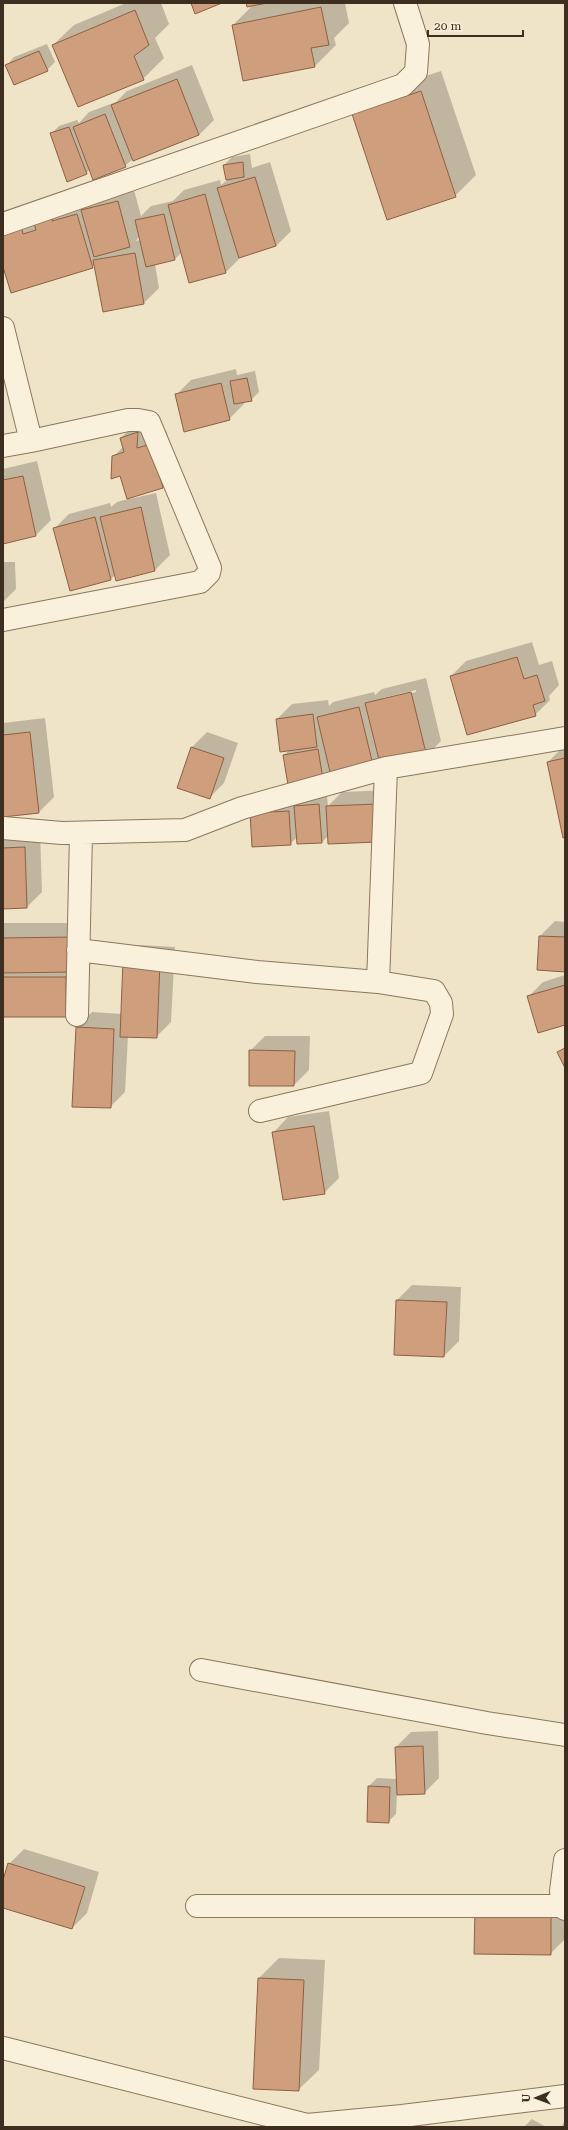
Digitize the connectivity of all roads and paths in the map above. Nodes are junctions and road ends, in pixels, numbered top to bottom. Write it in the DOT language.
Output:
graph roads {
  1 [pos="405,3"];
  2 [pos="3,224"];
  3 [pos="3,328"];
  4 [pos="31,441"];
  5 [pos="3,446"];
  6 [pos="3,620"];
  7 [pos="565,738"];
  8 [pos="386,768"];
  9 [pos="3,828"];
  10 [pos="81,833"];
  11 [pos="78,950"];
  12 [pos="378,982"];
  13 [pos="77,1015"];
  14 [pos="260,1111"];
  15 [pos="201,1670"];
  16 [pos="565,1735"];
  17 [pos="565,1860"];
  18 [pos="196,1906"];
  19 [pos="564,1908"];
  20 [pos="3,2048"];
  21 [pos="565,2096"];
  1 -- 2 [label="street"];
  3 -- 4 [label="street"];
  4 -- 5 [label="street"];
  4 -- 6 [label="street"];
  7 -- 8 [label="street"];
  8 -- 10 [label="street"];
  8 -- 12 [label="street"];
  9 -- 10 [label="street"];
  10 -- 11 [label="street"];
  11 -- 12 [label="street"];
  11 -- 13 [label="street"];
  12 -- 14 [label="street"];
  15 -- 16 [label="street"];
  17 -- 19 [label="street"];
  18 -- 19 [label="street"];
  20 -- 21 [label="street"];
}
